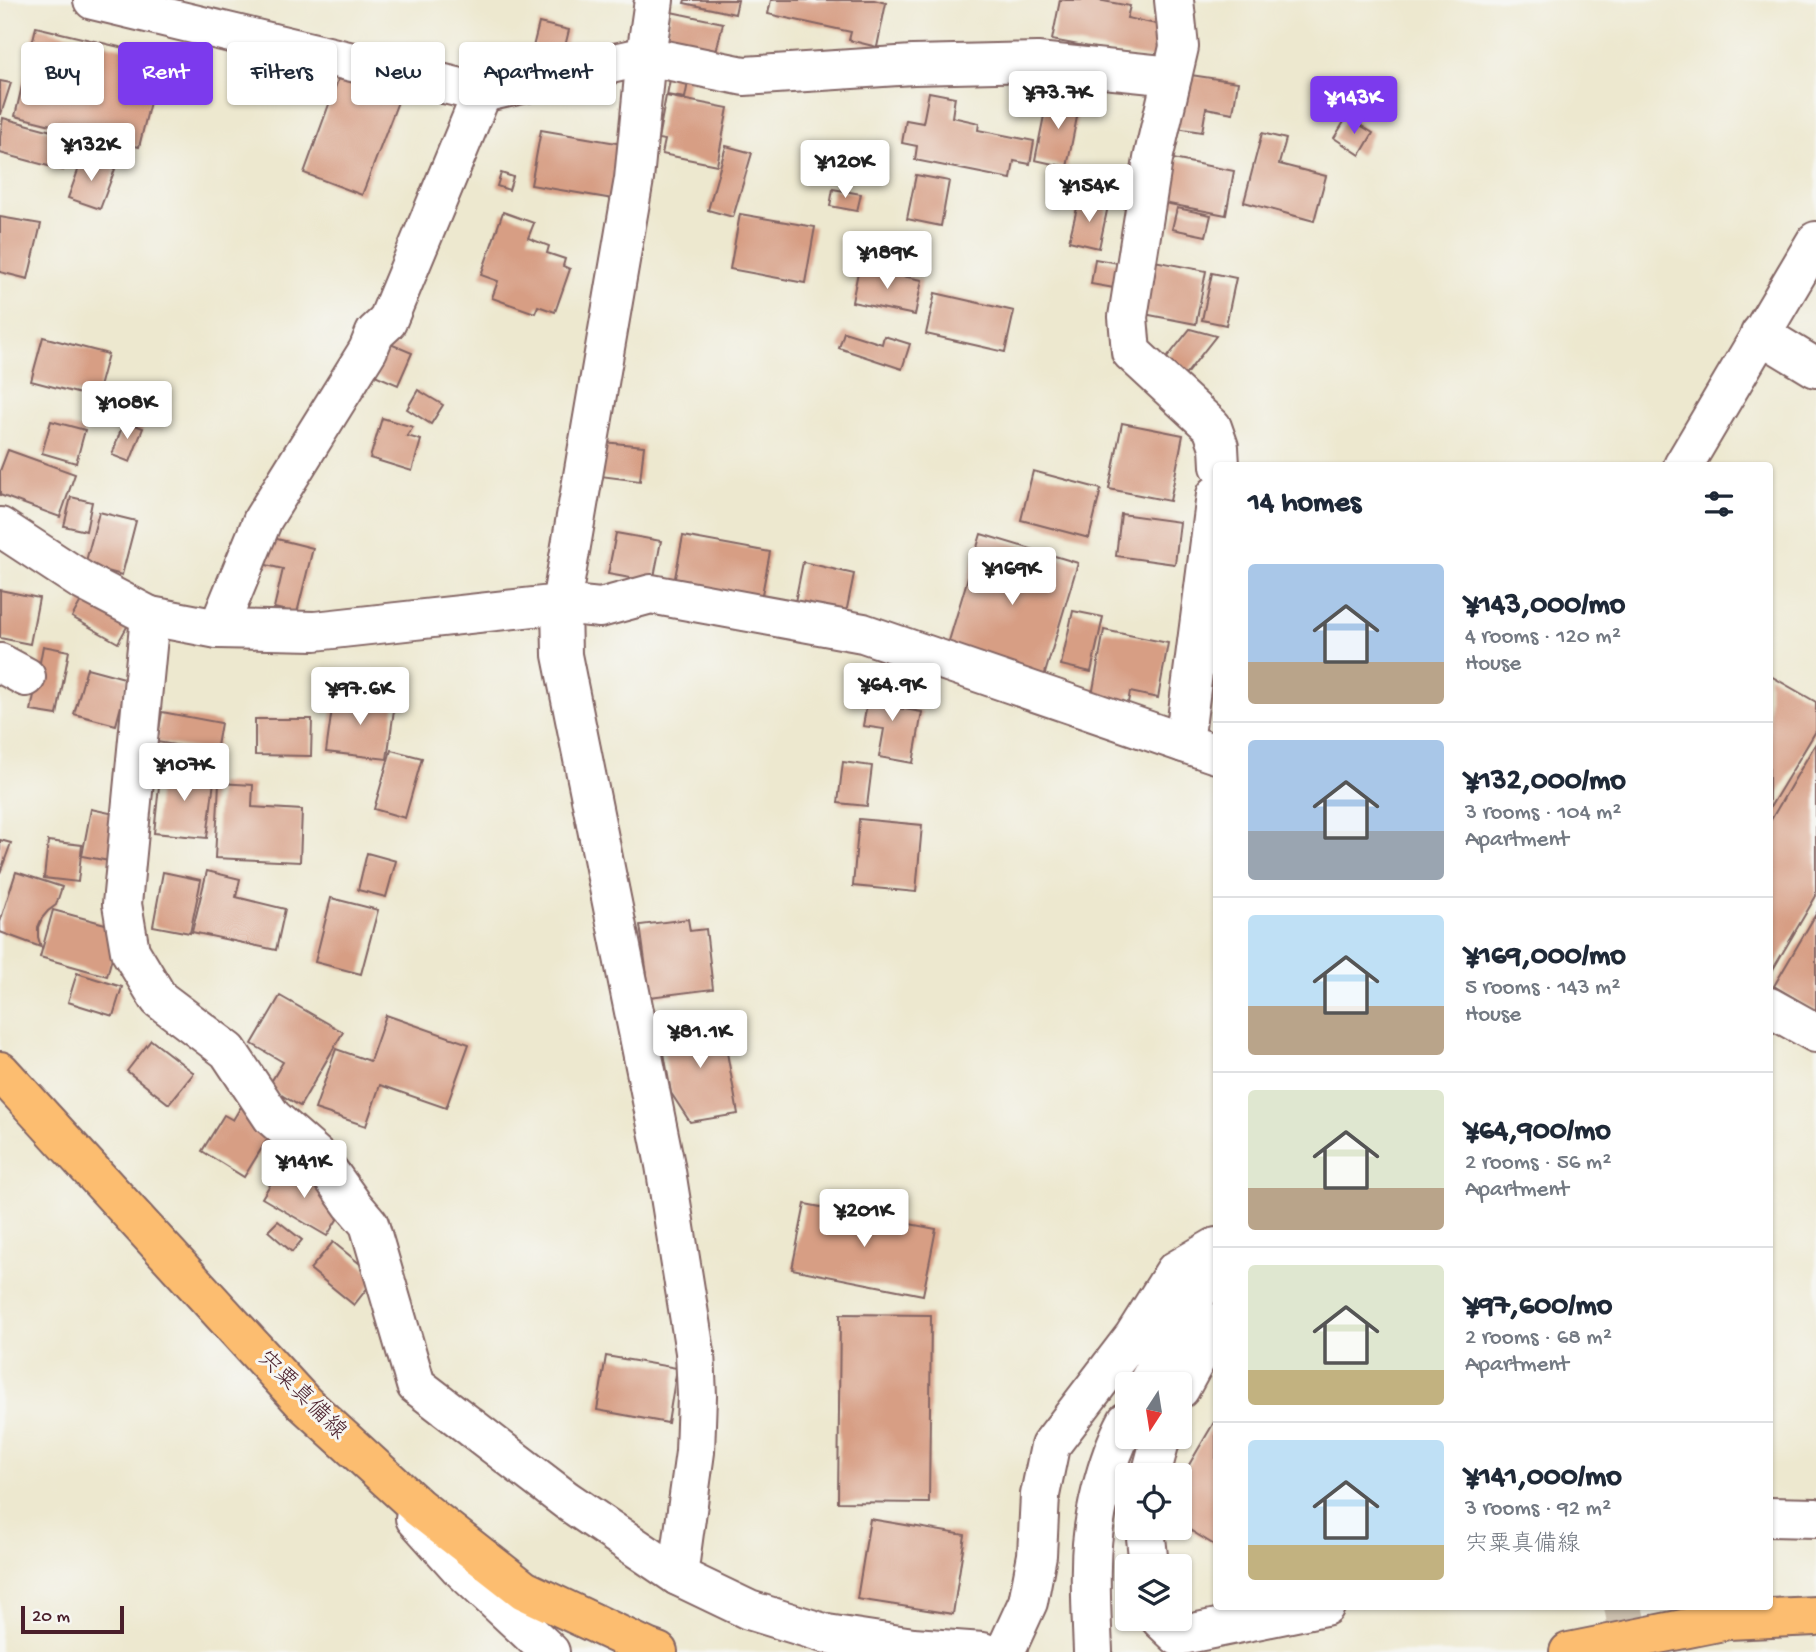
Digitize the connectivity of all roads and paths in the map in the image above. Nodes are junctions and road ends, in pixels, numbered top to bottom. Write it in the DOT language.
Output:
graph roads {
  1 [pos="93,0"];
  2 [pos="654,0"];
  3 [pos="1174,0"];
  4 [pos="646,56"];
  5 [pos="616,63"];
  6 [pos="1172,76"];
  7 [pos="459,88"];
  8 [pos="477,105"];
  9 [pos="1816,241"];
  10 [pos="1760,334"];
  11 [pos="1816,368"];
  12 [pos="1220,462"];
  13 [pos="1685,462"];
  14 [pos="0,527"];
  15 [pos="1213,543"];
  16 [pos="561,604"];
  17 [pos="150,616"];
  18 [pos="218,629"];
  19 [pos="1200,749"];
  20 [pos="1773,1009"];
  21 [pos="1816,1033"];
  22 [pos="0,1071"];
  23 [pos="1213,1249"];
  24 [pos="1208,1275"];
  25 [pos="1213,1329"];
  26 [pos="1154,1372"];
  27 [pos="1189,1372"];
  28 [pos="348,1443"];
  29 [pos="1115,1449"];
  30 [pos="1773,1517"];
  31 [pos="1816,1518"];
  32 [pos="678,1576"];
  33 [pos="1305,1610"];
  34 [pos="1816,1616"];
  35 [pos="1173,1631"];
  36 [pos="550,1652"];
  37 [pos="658,1652"];
  38 [pos="982,1652"];
  39 [pos="1005,1652"];
  40 [pos="1093,1652"];
  41 [pos="1569,1652"];
  1 -- 7 [label="street"];
  2 -- 4 [label="street"];
  3 -- 6 [label="street"];
  4 -- 5 [label="street"];
  4 -- 6 [label="street"];
  4 -- 16 [label="street"];
  6 -- 12 [label="street"];
  8 -- 18 [label="street"];
  9 -- 10 [label="street"];
  10 -- 11 [label="street"];
  10 -- 13 [label="street"];
  14 -- 17 [label="street"];
  15 -- 19 [label="street"];
  16 -- 18 [label="street"];
  16 -- 19 [label="street"];
  16 -- 32 [label="street"];
  17 -- 18 [label="street"];
  17 -- 32 [label="street"];
  20 -- 21 [label="street"];
  22 -- 28 [label="main road, 宍粟真備線"];
  23 -- 39 [label="street"];
  24 -- 26 [label="street"];
  25 -- 27 [label="street"];
  28 -- 36 [label="street"];
  28 -- 37 [label="main road, 宍粟真備線"];
  29 -- 40 [label="street"];
  30 -- 31 [label="street"];
  32 -- 38 [label="street"];
  33 -- 35 [label="street"];
  34 -- 41 [label="main road"];
}
